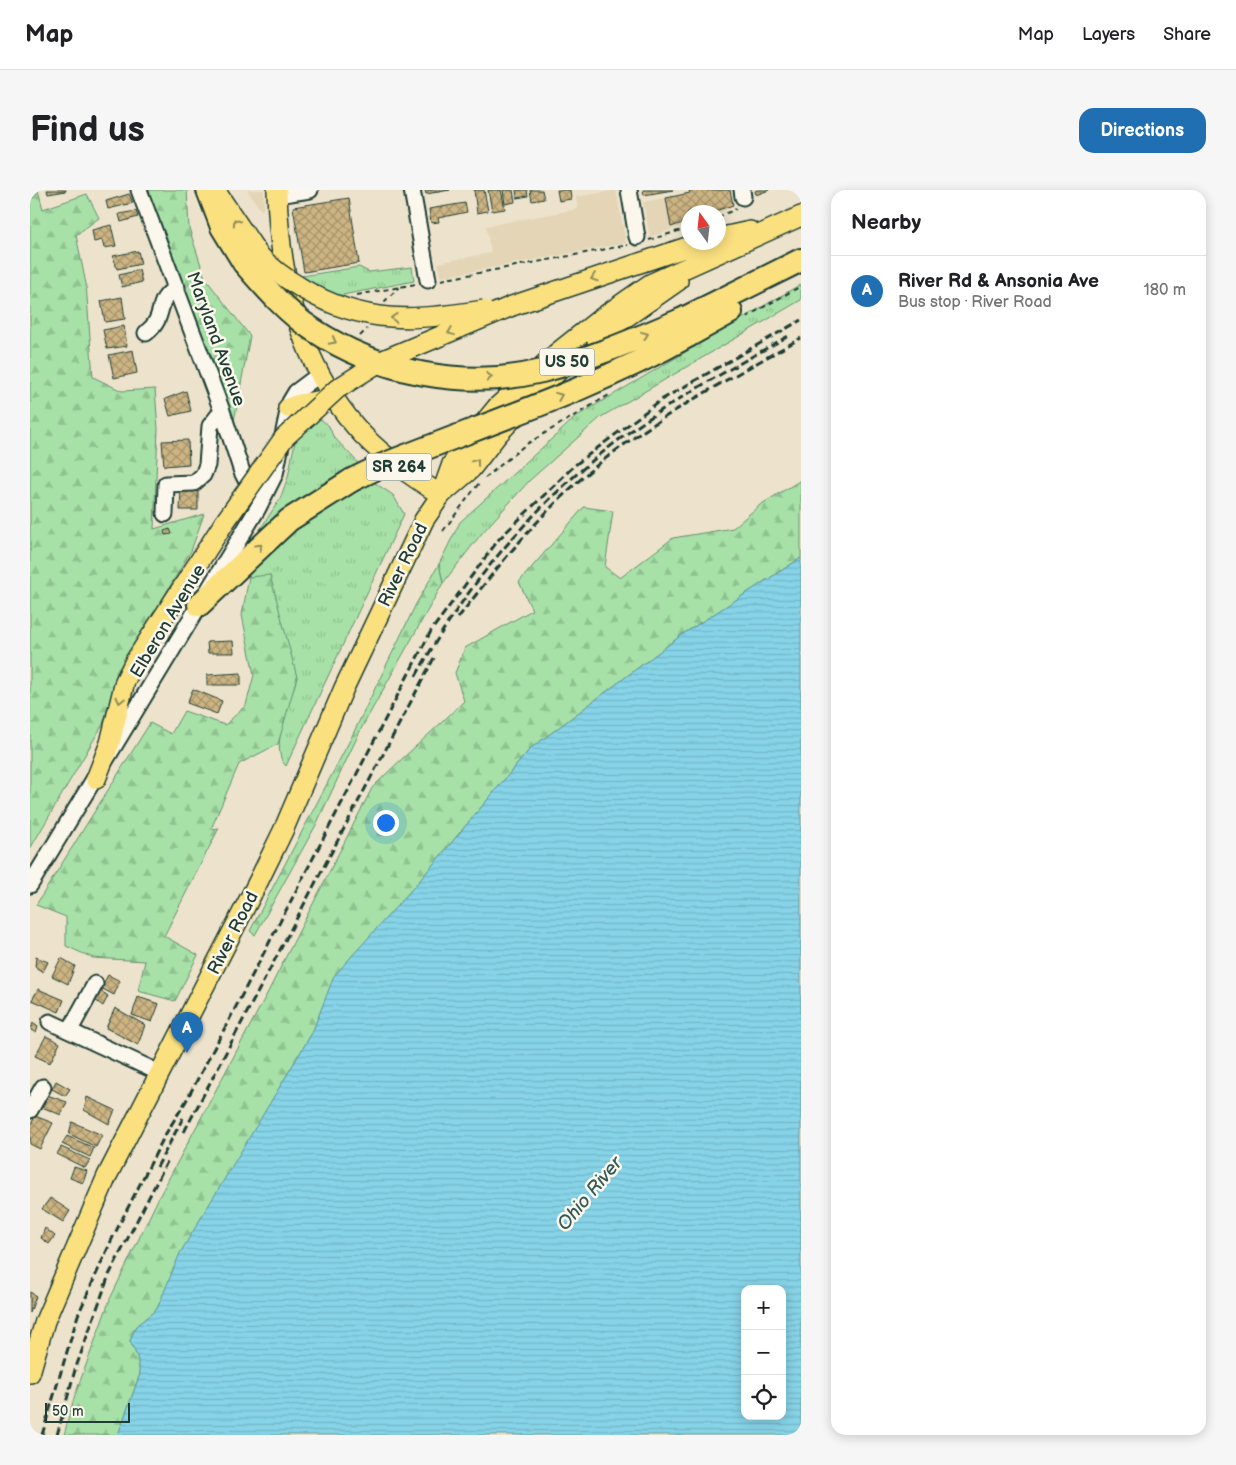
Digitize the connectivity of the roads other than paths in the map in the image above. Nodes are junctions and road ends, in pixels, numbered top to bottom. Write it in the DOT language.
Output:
graph roads {
  1 [pos="139,190"];
  2 [pos="208,190"];
  3 [pos="216,190"];
  4 [pos="310,190"];
  5 [pos="412,190"];
  6 [pos="629,190"];
  7 [pos="277,192"];
  8 [pos="796,218"];
  9 [pos="638,241"];
  10 [pos="726,244"];
  11 [pos="681,249"];
  12 [pos="712,250"];
  13 [pos="251,258"];
  14 [pos="801,260"];
  15 [pos="801,271"];
  16 [pos="429,281"];
  17 [pos="177,288"];
  18 [pos="512,306"];
  19 [pos="685,328"];
  20 [pos="146,334"];
  21 [pos="320,374"];
  22 [pos="335,398"];
  23 [pos="288,408"];
  24 [pos="222,411"];
  25 [pos="441,495"];
  26 [pos="264,496"];
  27 [pos="165,514"];
  28 [pos="199,605"];
  29 [pos="96,779"];
  30 [pos="30,885"];
  31 [pos="95,984"];
  32 [pos="50,1022"];
  33 [pos="70,1030"];
  34 [pos="160,1073"];
  35 [pos="43,1086"];
  36 [pos="30,1110"];
  37 [pos="34,1346"];
  38 [pos="30,1373"];
  1 -- 17 [label="street, Maryland Avenue"];
  2 -- 13 [label="highway"];
  13 -- 3 [label="main road, one-way"];
  4 -- 7 [label="street"];
  5 -- 16 [label="street"];
  6 -- 9 [label="street"];
  7 -- 21 [label="main road, SR 264"];
  8 -- 10 [label="main road, River Road"];
  11 -- 18 [label="main road, one-way"];
  12 -- 25 [label="main road, River Road / US 50"];
  18 -- 13 [label="main road, one-way, bridge"];
  13 -- 19 [label="highway, one-way, bridge"];
  14 -- 19 [label="highway"];
  15 -- 19 [label="highway"];
  17 -- 20 [label="street"];
  17 -- 24 [label="street, Maryland Avenue"];
  18 -- 29 [label="main road, one-way, bridge"];
  28 -- 19 [label="highway, one-way, bridge"];
  21 -- 22 [label="main road, SR 264"];
  21 -- 23 [label="street, Elberon Avenue"];
  22 -- 23 [label="main road"];
  22 -- 25 [label="main road, SR 264"];
  23 -- 26 [label="street, Elberon Avenue"];
  24 -- 26 [label="street, Maryland Avenue"];
  24 -- 27 [label="street"];
  25 -- 34 [label="main road, River Road / US 50"];
  26 -- 28 [label="street, Elberon Avenue"];
  28 -- 29 [label="street, Elberon Avenue"];
  29 -- 30 [label="street, Elberon Avenue"];
  31 -- 33 [label="street"];
  32 -- 33 [label="street"];
  33 -- 34 [label="street"];
  34 -- 37 [label="main road, River Road / US 50"];
  35 -- 36 [label="street"];
  37 -- 38 [label="main road, River Road / US 50"];
}
